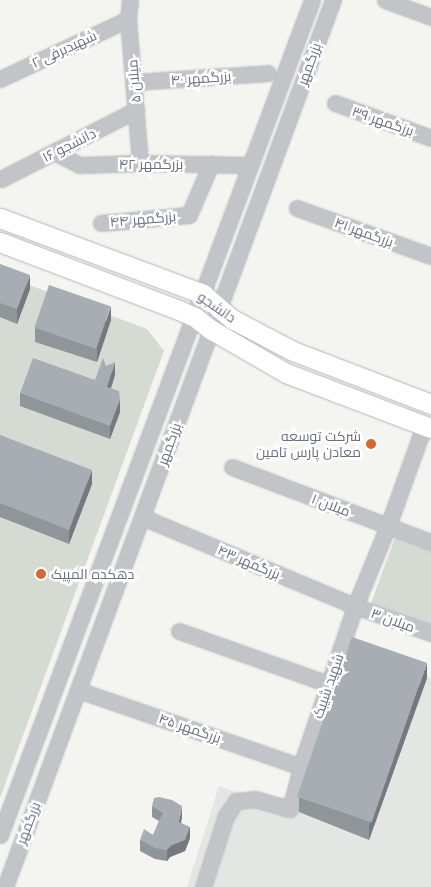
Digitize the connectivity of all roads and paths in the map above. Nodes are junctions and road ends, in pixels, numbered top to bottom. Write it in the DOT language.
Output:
graph roads {
  1 [pos="130,0"];
  2 [pos="312,0"];
  3 [pos="333,0"];
  4 [pos="385,0"];
  5 [pos="431,17"];
  6 [pos="128,19"];
  7 [pos="268,73"];
  8 [pos="0,79"];
  9 [pos="134,82"];
  10 [pos="335,104"];
  11 [pos="136,110"];
  12 [pos="431,138"];
  13 [pos="54,152"];
  14 [pos="140,163"];
  15 [pos="211,164"];
  16 [pos="250,165"];
  17 [pos="1,179"];
  18 [pos="297,208"];
  19 [pos="0,218"];
  20 [pos="101,223"];
  21 [pos="0,242"];
  22 [pos="431,256"];
  23 [pos="203,294"];
  24 [pos="218,307"];
  25 [pos="195,317"];
  26 [pos="210,329"];
  27 [pos="431,404"];
  28 [pos="428,427"];
  29 [pos="232,467"];
  30 [pos="142,517"];
  31 [pos="388,526"];
  32 [pos="431,542"];
  33 [pos="355,606"];
  34 [pos="179,631"];
  35 [pos="431,634"];
  36 [pos="329,684"];
  37 [pos="53,694"];
  38 [pos="76,696"];
  39 [pos="301,767"];
  40 [pos="0,835"];
  41 [pos="5,887"];
  42 [pos="203,887"];
  1 -- 6 [label="street, میلان ۵"];
  2 -- 16 [label="street, بزرگمهر"];
  3 -- 24 [label="street, بزرگمهر"];
  4 -- 5 [label="street"];
  6 -- 8 [label="street, شهیدبرفی ۲"];
  6 -- 9 [label="street, میلان ۵"];
  7 -- 9 [label="street, بزرگمهر ۴۰"];
  9 -- 11 [label="street, میلان ۵"];
  10 -- 12 [label="street, برزگمهر ۳۹"];
  11 -- 13 [label="street, دانشجو ۱۶"];
  11 -- 14 [label="street, میلان ۵"];
  13 -- 14 [label="street, بزرگمهر ۴۲"];
  13 -- 17 [label="street, دانشجو ۱۶"];
  14 -- 15 [label="street, بزرگمهر ۴۲"];
  15 -- 16 [label="street, بزرگمهر ۴۲"];
  15 -- 20 [label="street, بزرگمهر ۴۴"];
  16 -- 23 [label="street, بزرگمهر"];
  18 -- 22 [label="street, بزرگمهر ۴۱"];
  19 -- 23 [label="main road, دانشجو"];
  21 -- 25 [label="main road, دانشجو"];
  23 -- 24 [label="main road, دانشجو"];
  23 -- 25 [label="street, بزرگمهر"];
  24 -- 26 [label="street, بزرگمهر"];
  24 -- 27 [label="main road, دانشجو"];
  25 -- 26 [label="main road, دانشجو"];
  25 -- 37 [label="street, بزرگمهر"];
  26 -- 28 [label="main road, دانشجو"];
  26 -- 30 [label="street, بزرگمهر"];
  28 -- 31 [label="street, شهید شیبک"];
  29 -- 31 [label="street, میلان ۱"];
  30 -- 33 [label="street, بزرگمهر ۴۳"];
  30 -- 38 [label="street, بزرگمهر"];
  31 -- 32 [label="street, میلان ۱"];
  31 -- 33 [label="street, شهید شیبک"];
  33 -- 35 [label="street, میلان ۳"];
  33 -- 36 [label="street, شهید شیبک"];
  34 -- 36 [label="street"];
  36 -- 39 [label="street, شهید شیبک"];
  37 -- 38 [label="street, بزرگمهر ۴۵"];
  37 -- 40 [label="street, بزرگمهر"];
  38 -- 39 [label="street, بزرگمهر ۴۵"];
  38 -- 41 [label="street, بزرگمهر"];
  39 -- 42 [label="street, شهید شیبک"];
}
